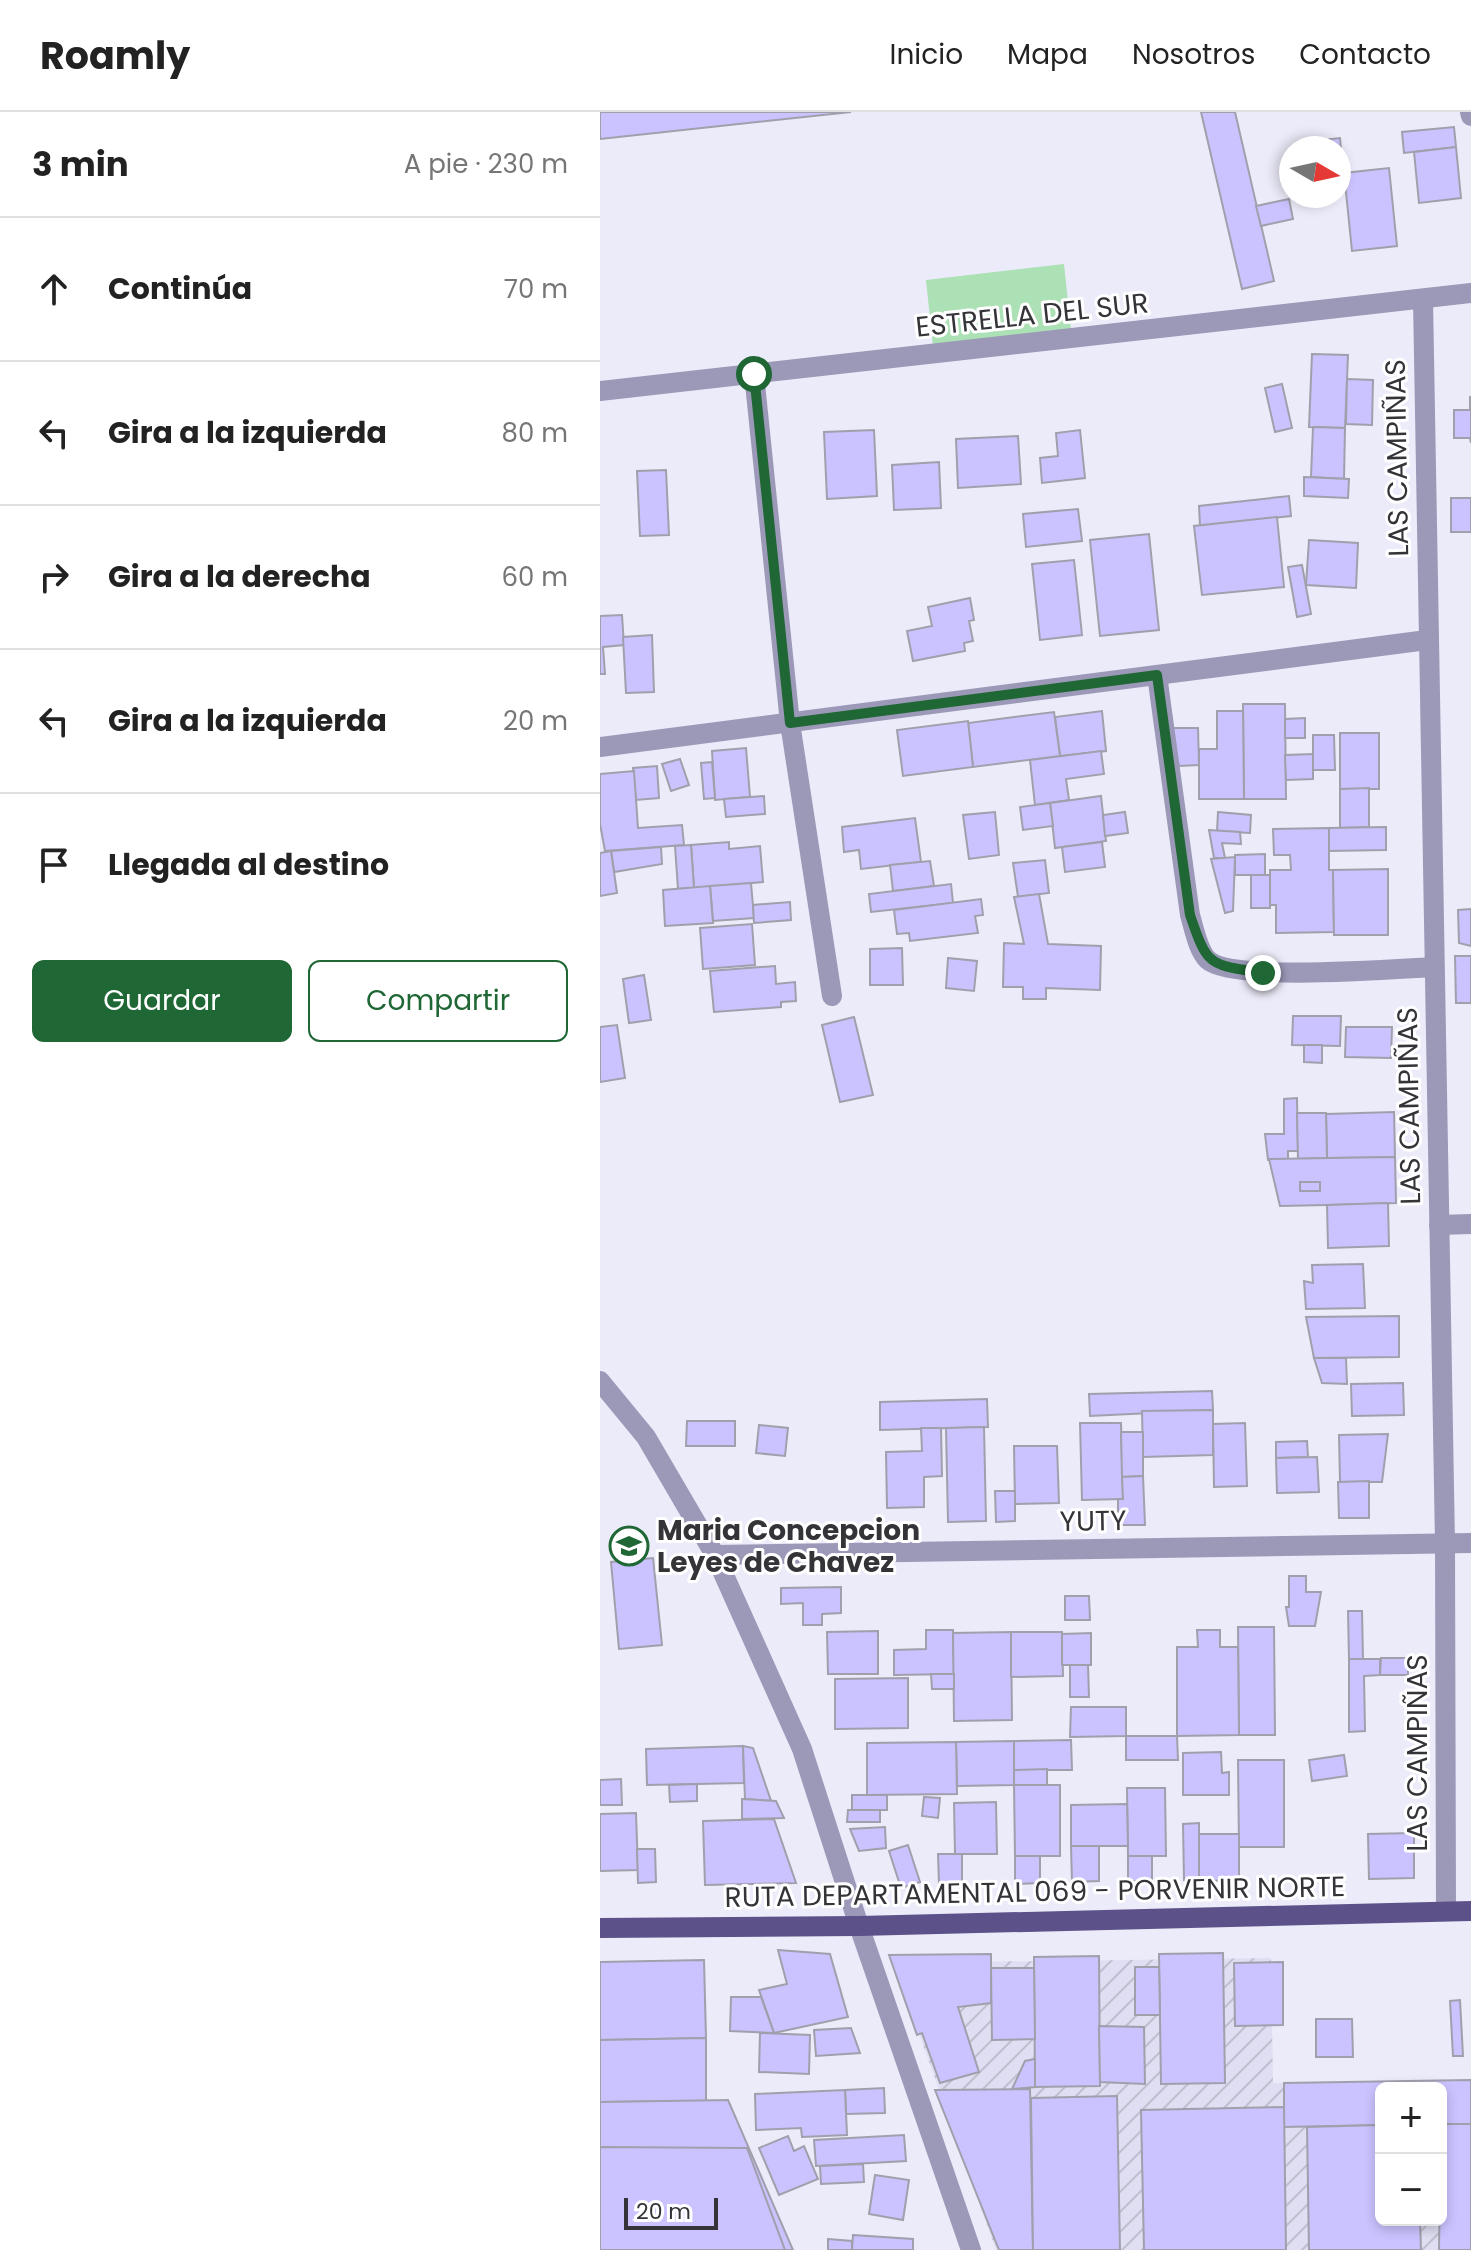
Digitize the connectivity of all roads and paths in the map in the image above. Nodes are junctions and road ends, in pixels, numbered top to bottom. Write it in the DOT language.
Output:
graph roads {
  1 [pos="1471,293"];
  2 [pos="1423,299"];
  3 [pos="754,374"];
  4 [pos="600,391"];
  5 [pos="1427,640"];
  6 [pos="1157,675"];
  7 [pos="790,723"];
  8 [pos="600,747"];
  9 [pos="1434,967"];
  10 [pos="832,996"];
  11 [pos="1471,1224"];
  12 [pos="1439,1225"];
  13 [pos="600,1381"];
  14 [pos="1445,1543"];
  15 [pos="1471,1543"];
  16 [pos="715,1555"];
  17 [pos="1446,1911"];
  18 [pos="1471,1911"];
  19 [pos="859,1926"];
  20 [pos="600,1928"];
  21 [pos="971,2250"];
  1 -- 2 [label="street, ESTRELLA DEL SUR"];
  2 -- 3 [label="street, ESTRELLA DEL SUR"];
  2 -- 5 [label="street, LAS CAMPIÑAS"];
  3 -- 4 [label="street, ESTRELLA DEL SUR"];
  3 -- 7 [label="street"];
  5 -- 6 [label="street"];
  5 -- 9 [label="street, LAS CAMPIÑAS"];
  6 -- 7 [label="street"];
  6 -- 9 [label="street"];
  7 -- 8 [label="street"];
  7 -- 10 [label="street"];
  9 -- 12 [label="street, LAS CAMPIÑAS"];
  11 -- 12 [label="street"];
  12 -- 14 [label="street, LAS CAMPIÑAS"];
  13 -- 16 [label="street"];
  14 -- 15 [label="street, YUTY"];
  14 -- 16 [label="street, YUTY"];
  14 -- 17 [label="street, LAS CAMPIÑAS"];
  16 -- 19 [label="street"];
  17 -- 18 [label="main road, RUTA DEPARTAMENTAL 069 - PORVENIR NORTE"];
  17 -- 19 [label="main road, RUTA DEPARTAMENTAL 069 - PORVENIR NORTE"];
  19 -- 20 [label="main road, RUTA DEPARTAMENTAL 069 - PORVENIR NORTE"];
  19 -- 21 [label="street"];
}
